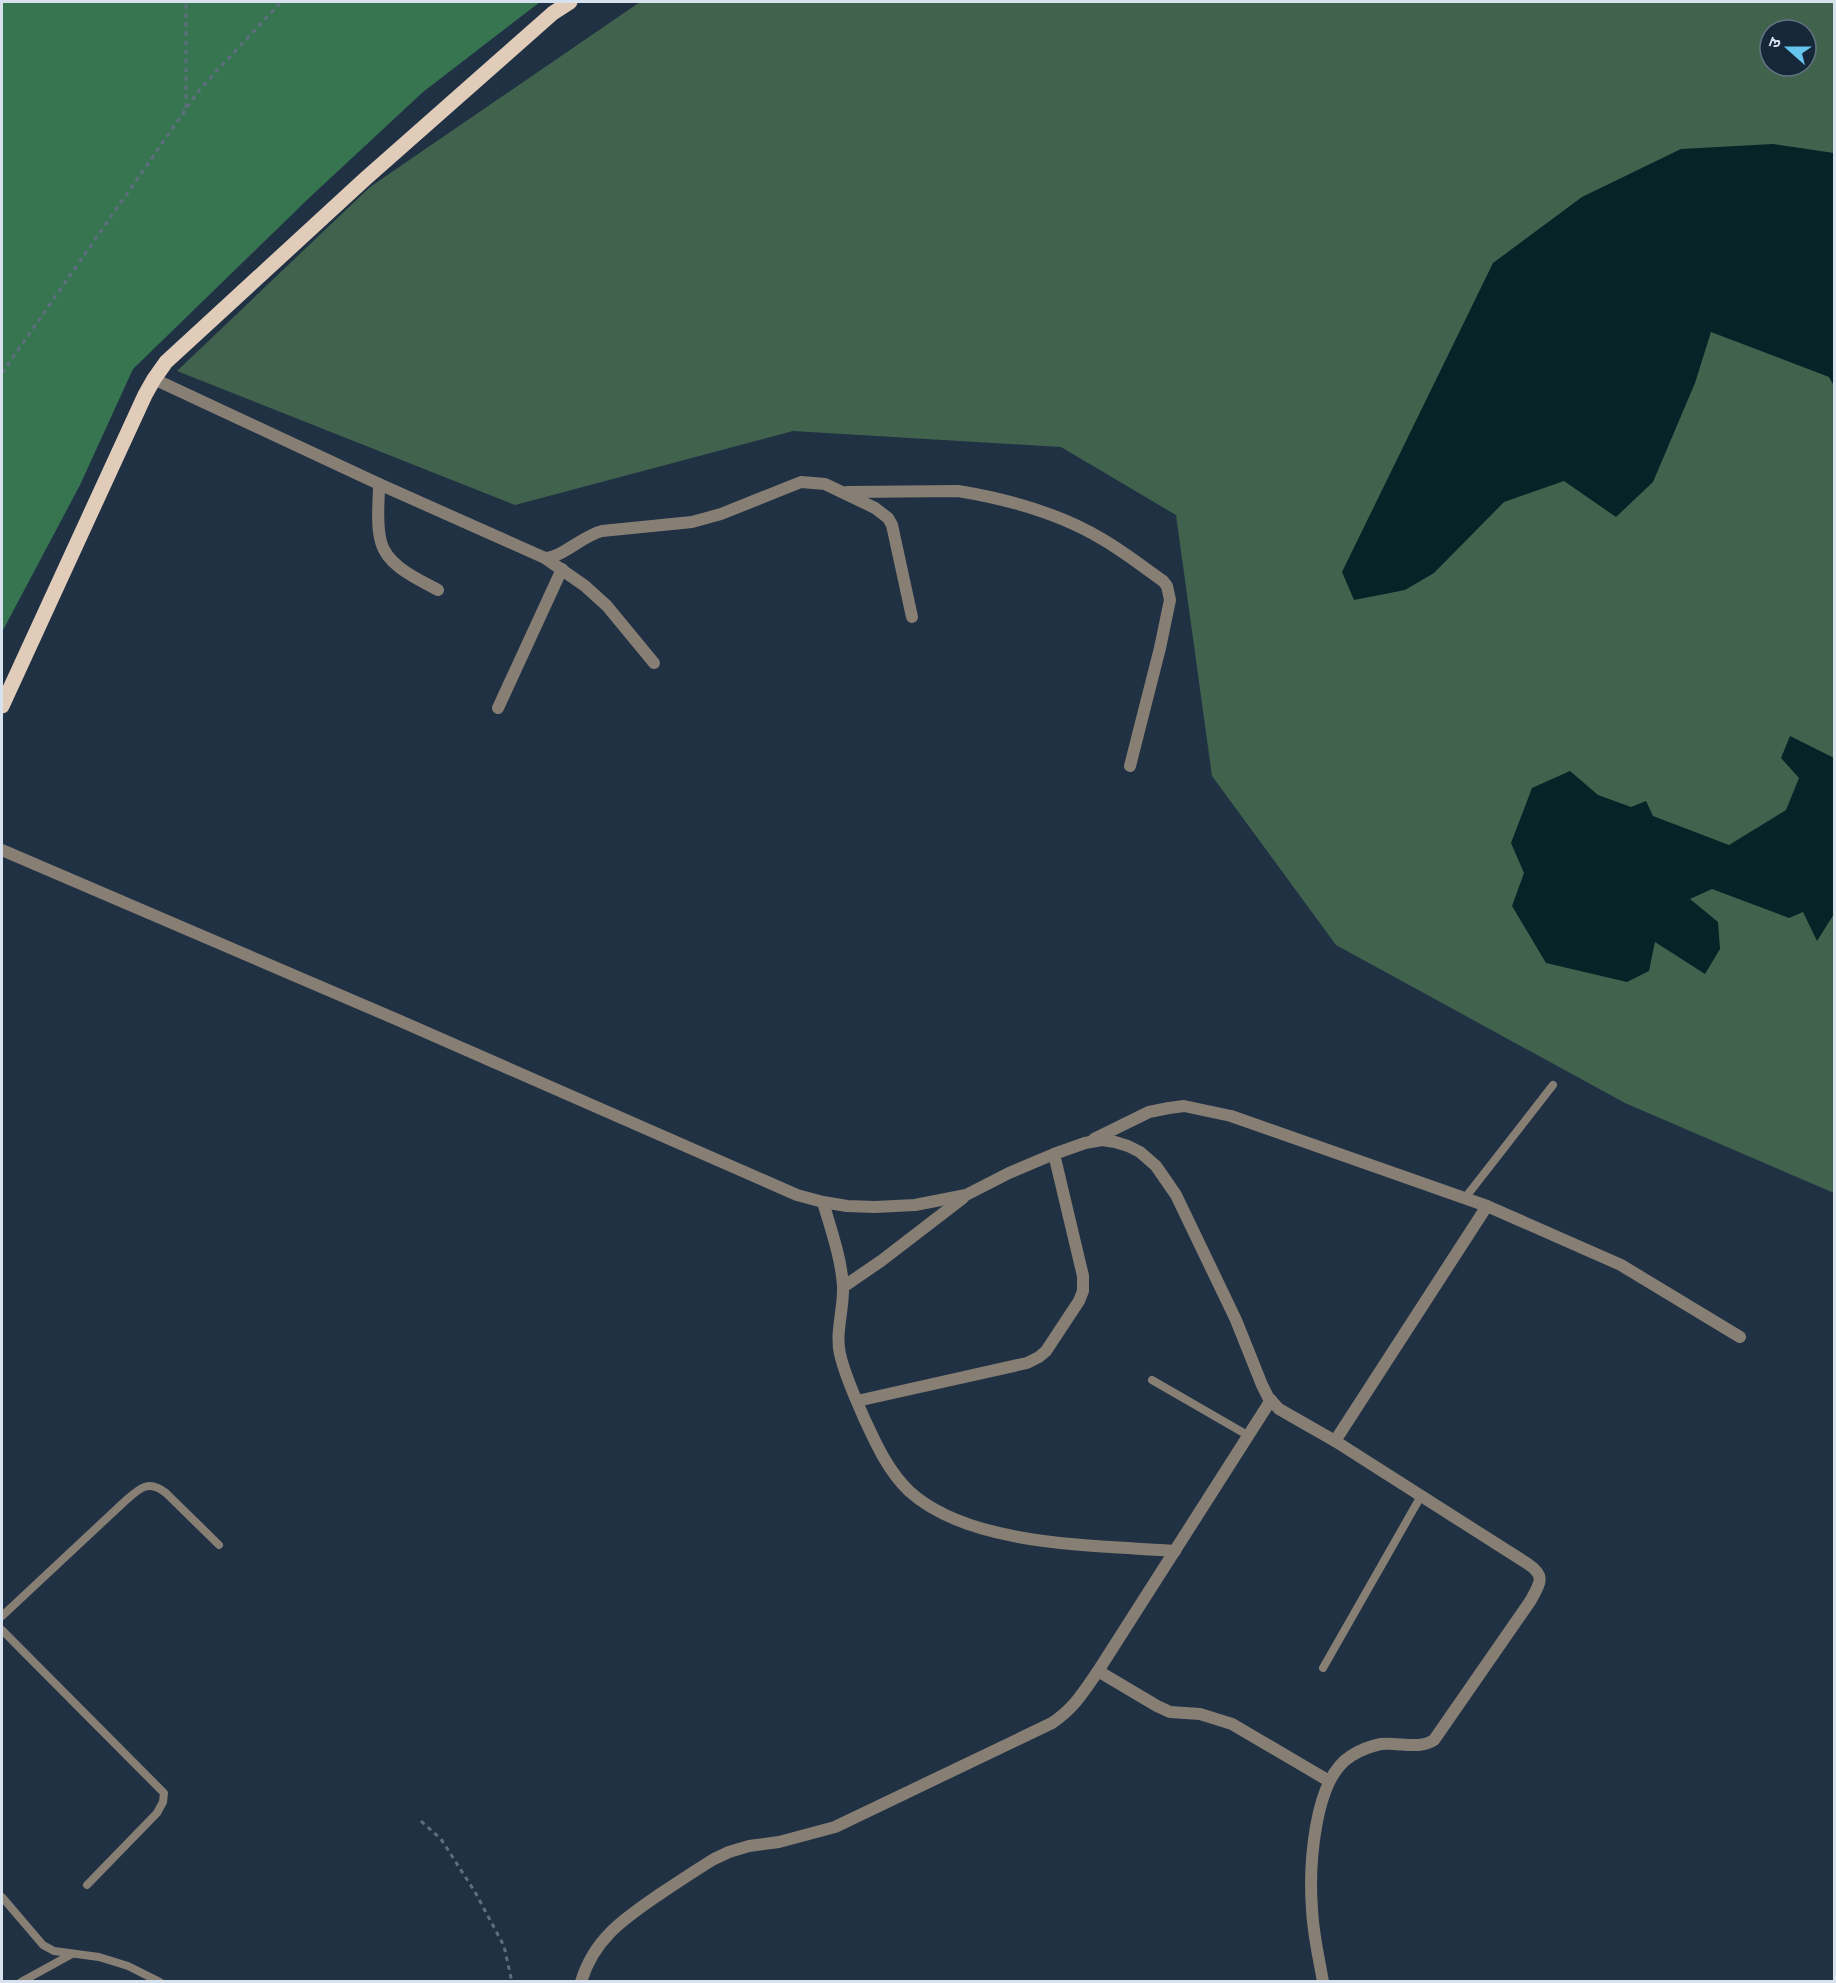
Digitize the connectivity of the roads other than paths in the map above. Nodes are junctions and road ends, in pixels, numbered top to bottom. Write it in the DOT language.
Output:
graph roads {
  1 [pos="570,2"];
  2 [pos="154,379"];
  3 [pos="380,484"];
  4 [pos="842,492"];
  5 [pos="545,558"];
  6 [pos="562,569"];
  7 [pos="438,590"];
  8 [pos="912,618"];
  9 [pos="654,663"];
  10 [pos="2,706"];
  11 [pos="498,708"];
  12 [pos="1130,766"];
  13 [pos="2,850"];
  14 [pos="1553,1085"];
  15 [pos="1085,1143"];
  16 [pos="1054,1154"];
  17 [pos="966,1196"];
  18 [pos="1465,1198"];
  19 [pos="823,1202"];
  20 [pos="1487,1206"];
  21 [pos="843,1287"];
  22 [pos="1740,1337"];
  23 [pos="1152,1380"];
  24 [pos="1272,1400"];
  25 [pos="857,1401"];
  26 [pos="1249,1436"];
  27 [pos="1335,1441"];
  28 [pos="1421,1496"];
  29 [pos="219,1545"];
  30 [pos="1175,1551"];
  31 [pos="2,1616"];
  32 [pos="2,1630"];
  33 [pos="1323,1668"];
  34 [pos="1098,1671"];
  35 [pos="1329,1782"];
  36 [pos="87,1885"];
  37 [pos="2,1897"];
  38 [pos="72,1954"];
  39 [pos="21,1982"];
  40 [pos="160,1982"];
  41 [pos="582,1982"];
  42 [pos="1323,1982"];
  1 -- 2 [label="main road"];
  2 -- 3 [label="street"];
  2 -- 10 [label="main road"];
  3 -- 5 [label="street"];
  3 -- 7 [label="street"];
  4 -- 5 [label="street"];
  4 -- 8 [label="street"];
  4 -- 12 [label="street"];
  5 -- 6 [label="street"];
  6 -- 9 [label="street"];
  6 -- 11 [label="street"];
  13 -- 19 [label="street"];
  14 -- 18 [label="lane"];
  15 -- 16 [label="street"];
  15 -- 18 [label="street"];
  15 -- 24 [label="street"];
  16 -- 17 [label="street"];
  16 -- 25 [label="street"];
  17 -- 19 [label="street"];
  17 -- 21 [label="street"];
  18 -- 20 [label="street"];
  19 -- 21 [label="street"];
  20 -- 22 [label="street"];
  20 -- 27 [label="street"];
  21 -- 25 [label="street"];
  23 -- 26 [label="lane"];
  24 -- 26 [label="street"];
  24 -- 27 [label="street"];
  25 -- 30 [label="street"];
  26 -- 30 [label="street"];
  27 -- 28 [label="street"];
  28 -- 33 [label="lane"];
  28 -- 35 [label="street"];
  29 -- 31 [label="lane"];
  30 -- 34 [label="street"];
  32 -- 36 [label="lane"];
  34 -- 35 [label="street"];
  34 -- 41 [label="street"];
  35 -- 42 [label="street"];
  37 -- 38 [label="lane"];
  38 -- 39 [label="lane"];
  38 -- 40 [label="lane"];
}
